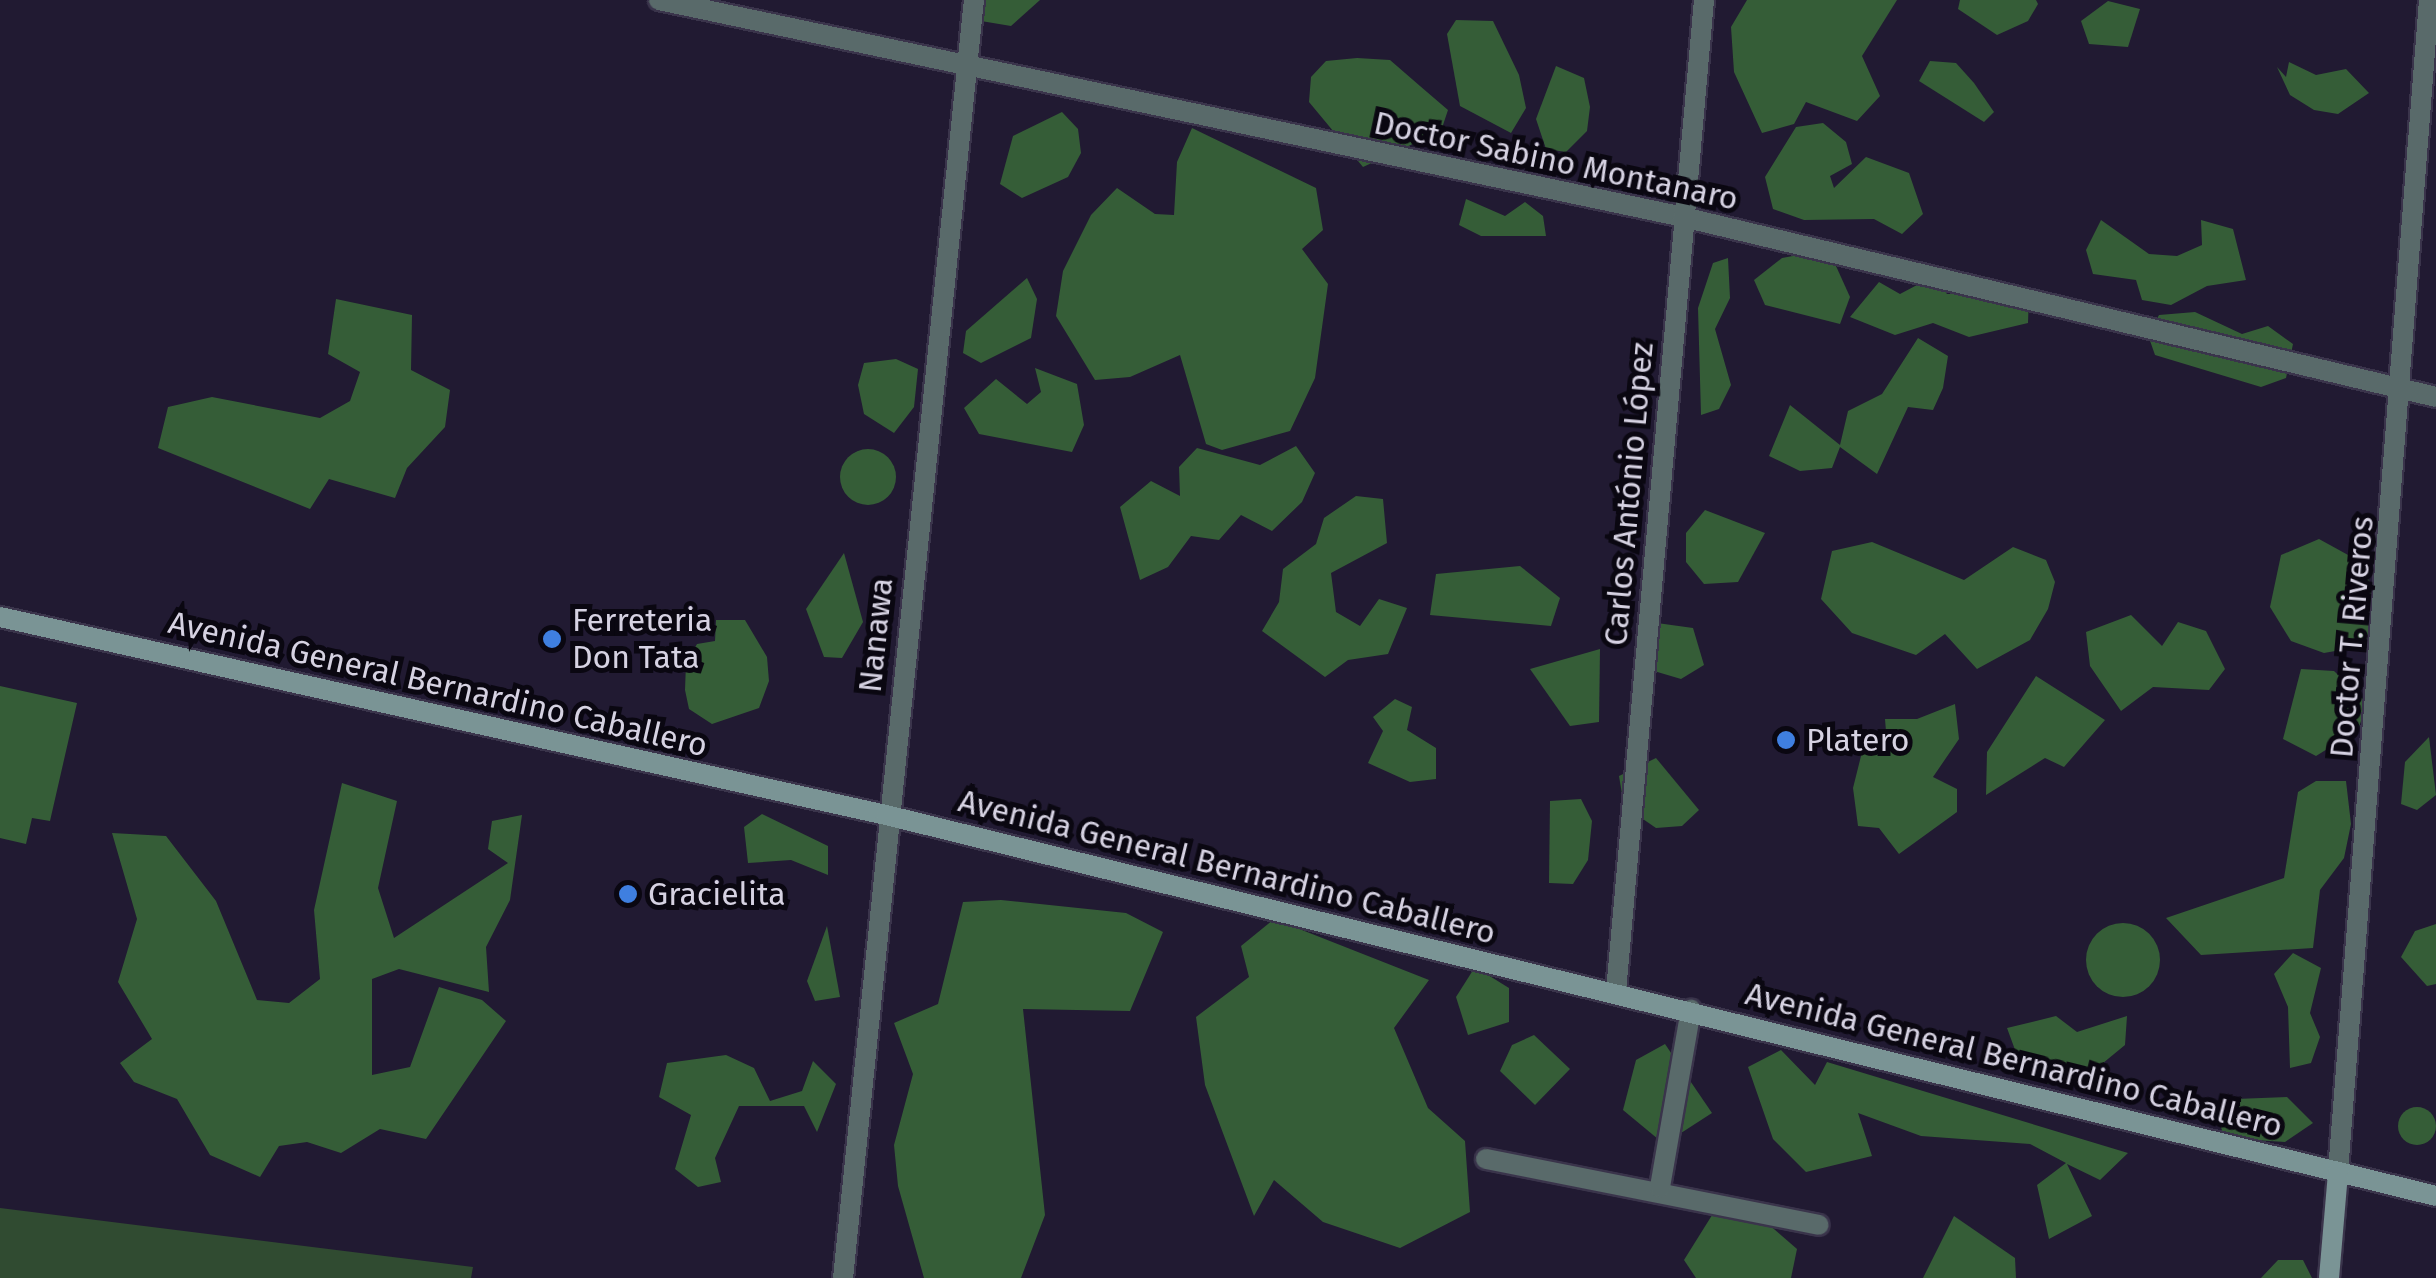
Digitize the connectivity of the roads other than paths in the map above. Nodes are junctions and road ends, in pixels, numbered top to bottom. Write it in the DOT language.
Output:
graph roads {
  1 [pos="659,0"];
  2 [pos="974,0"];
  3 [pos="1704,0"];
  4 [pos="2429,0"];
  5 [pos="968,70"];
  6 [pos="1683,217"];
  7 [pos="2402,385"];
  8 [pos="2436,396"];
  9 [pos="0,617"];
  10 [pos="886,815"];
  11 [pos="1616,992"];
  12 [pos="1691,1010"];
  13 [pos="1486,1160"];
  14 [pos="2338,1172"];
  15 [pos="1660,1187"];
  16 [pos="2436,1196"];
  17 [pos="1819,1225"];
  18 [pos="842,1278"];
  19 [pos="2328,1278"];
  1 -- 5 [label="street, Doctor Sabino Montanaro"];
  2 -- 5 [label="street, Nanawa"];
  3 -- 6 [label="street, Carlos António López"];
  4 -- 7 [label="street, Doctor T. Riveros"];
  5 -- 6 [label="street, Doctor Sabino Montanaro"];
  5 -- 10 [label="street, Nanawa"];
  6 -- 7 [label="street, Doctor Sabino Montanaro"];
  6 -- 11 [label="street, Carlos António López"];
  7 -- 8 [label="street, Doctor Sabino Montanaro"];
  7 -- 14 [label="street, Doctor T. Riveros"];
  9 -- 10 [label="main road, Avenida General Bernardino Caballero"];
  10 -- 11 [label="main road, Avenida General Bernardino Caballero"];
  10 -- 18 [label="street, Nanawa"];
  11 -- 12 [label="main road, Avenida General Bernardino Caballero"];
  12 -- 14 [label="main road, Avenida General Bernardino Caballero"];
  12 -- 15 [label="street"];
  13 -- 15 [label="street"];
  14 -- 16 [label="main road, Avenida General Bernardino Caballero"];
  14 -- 19 [label="main road, Doctor T. Riveros"];
  15 -- 17 [label="street"];
}
